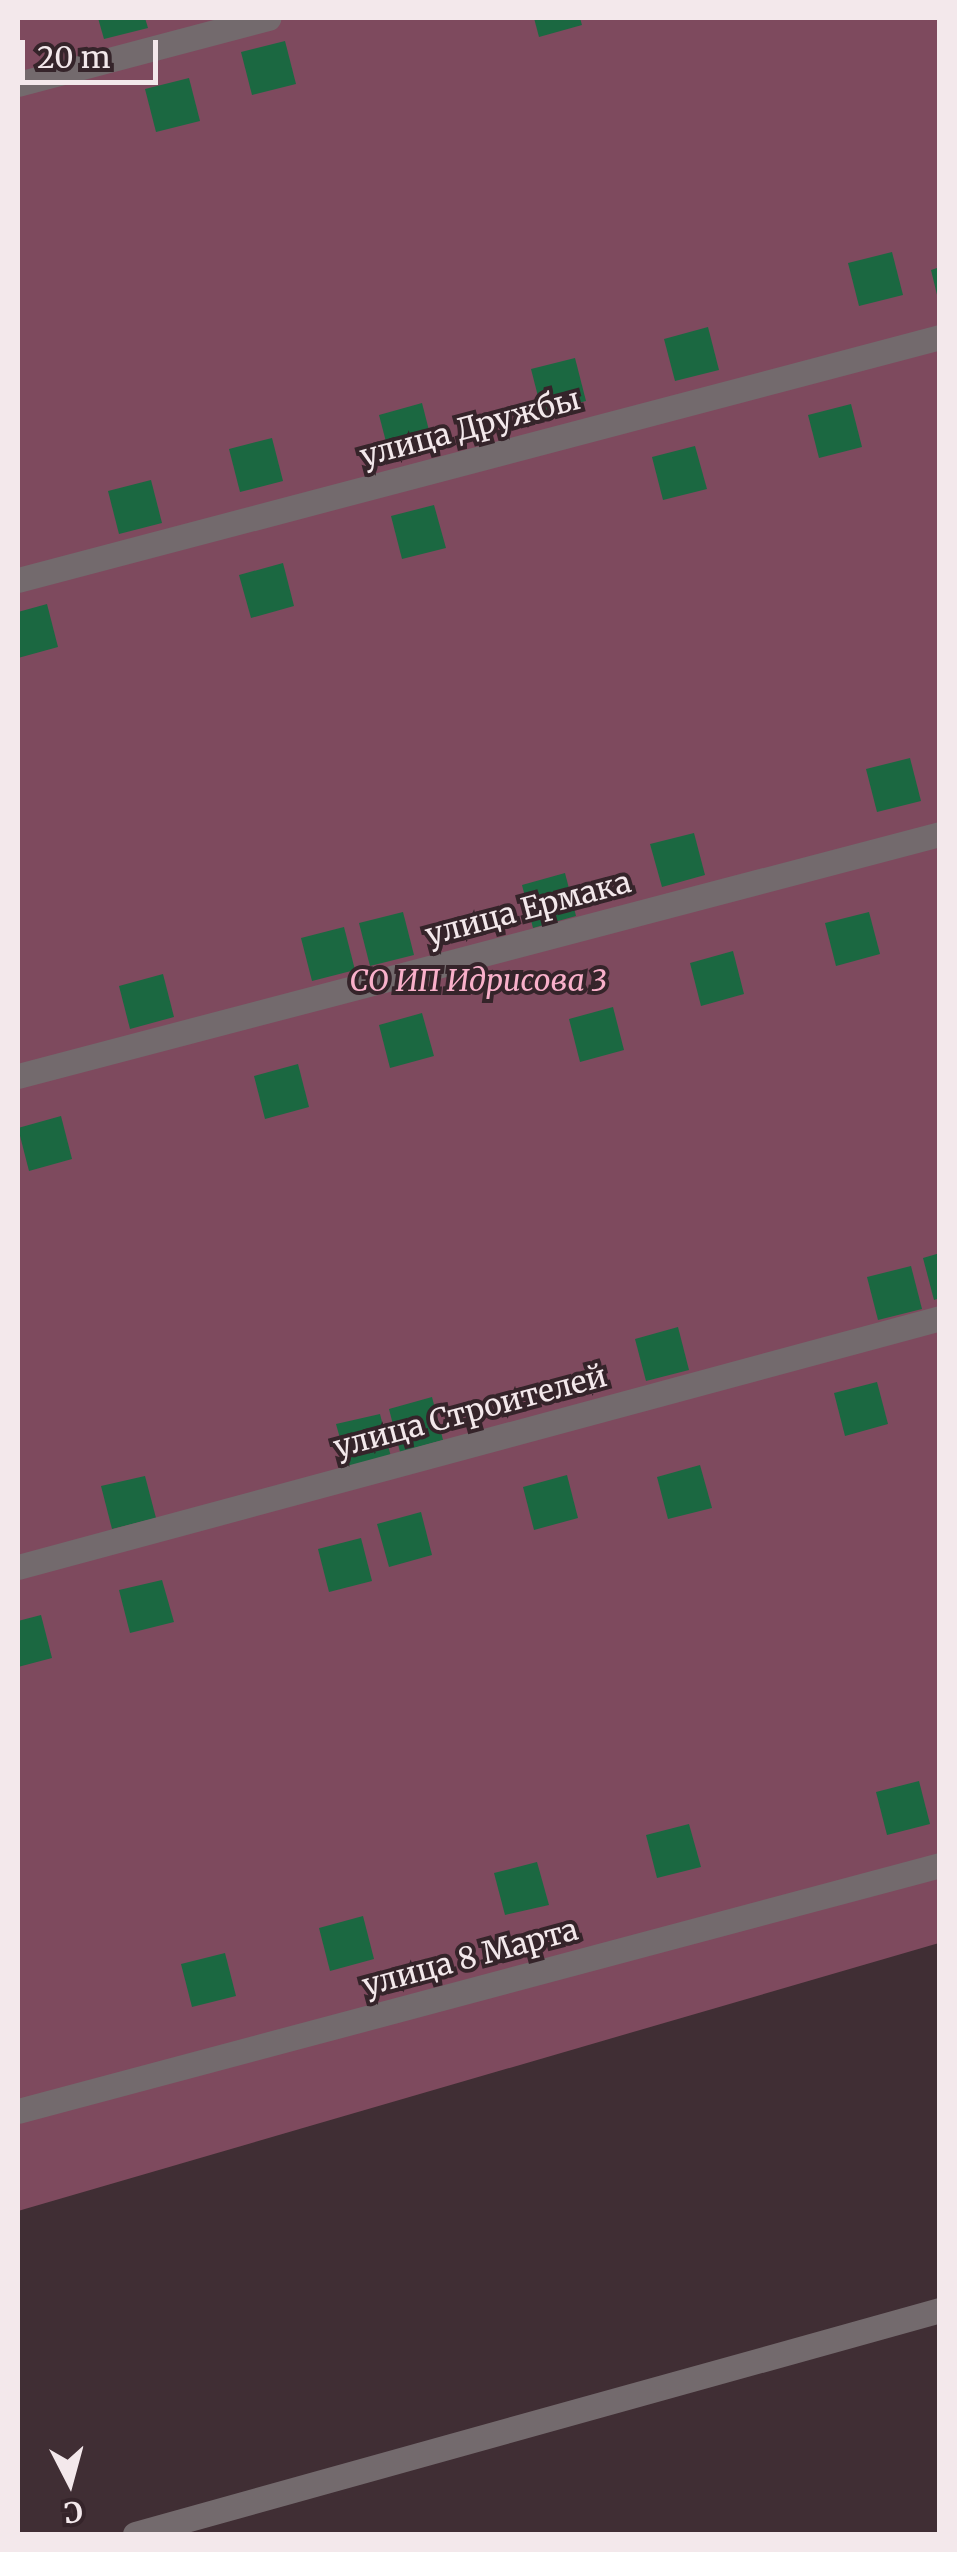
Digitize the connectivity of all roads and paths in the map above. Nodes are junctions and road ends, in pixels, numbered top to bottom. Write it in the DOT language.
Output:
graph roads {
  1 [pos="268,18"];
  2 [pos="18,84"];
  3 [pos="940,337"];
  4 [pos="18,580"];
  5 [pos="940,834"];
  6 [pos="18,1076"];
  7 [pos="940,1318"];
  8 [pos="18,1567"];
  9 [pos="940,1866"];
  10 [pos="18,2111"];
  11 [pos="940,2310"];
  12 [pos="135,2534"];
  1 -- 2 [label="street"];
  3 -- 4 [label="street, улица Дружбы"];
  5 -- 6 [label="street, улица Ермака"];
  7 -- 8 [label="street, улица Строителей"];
  9 -- 10 [label="street, улица 8 Марта"];
  11 -- 12 [label="street"];
}
